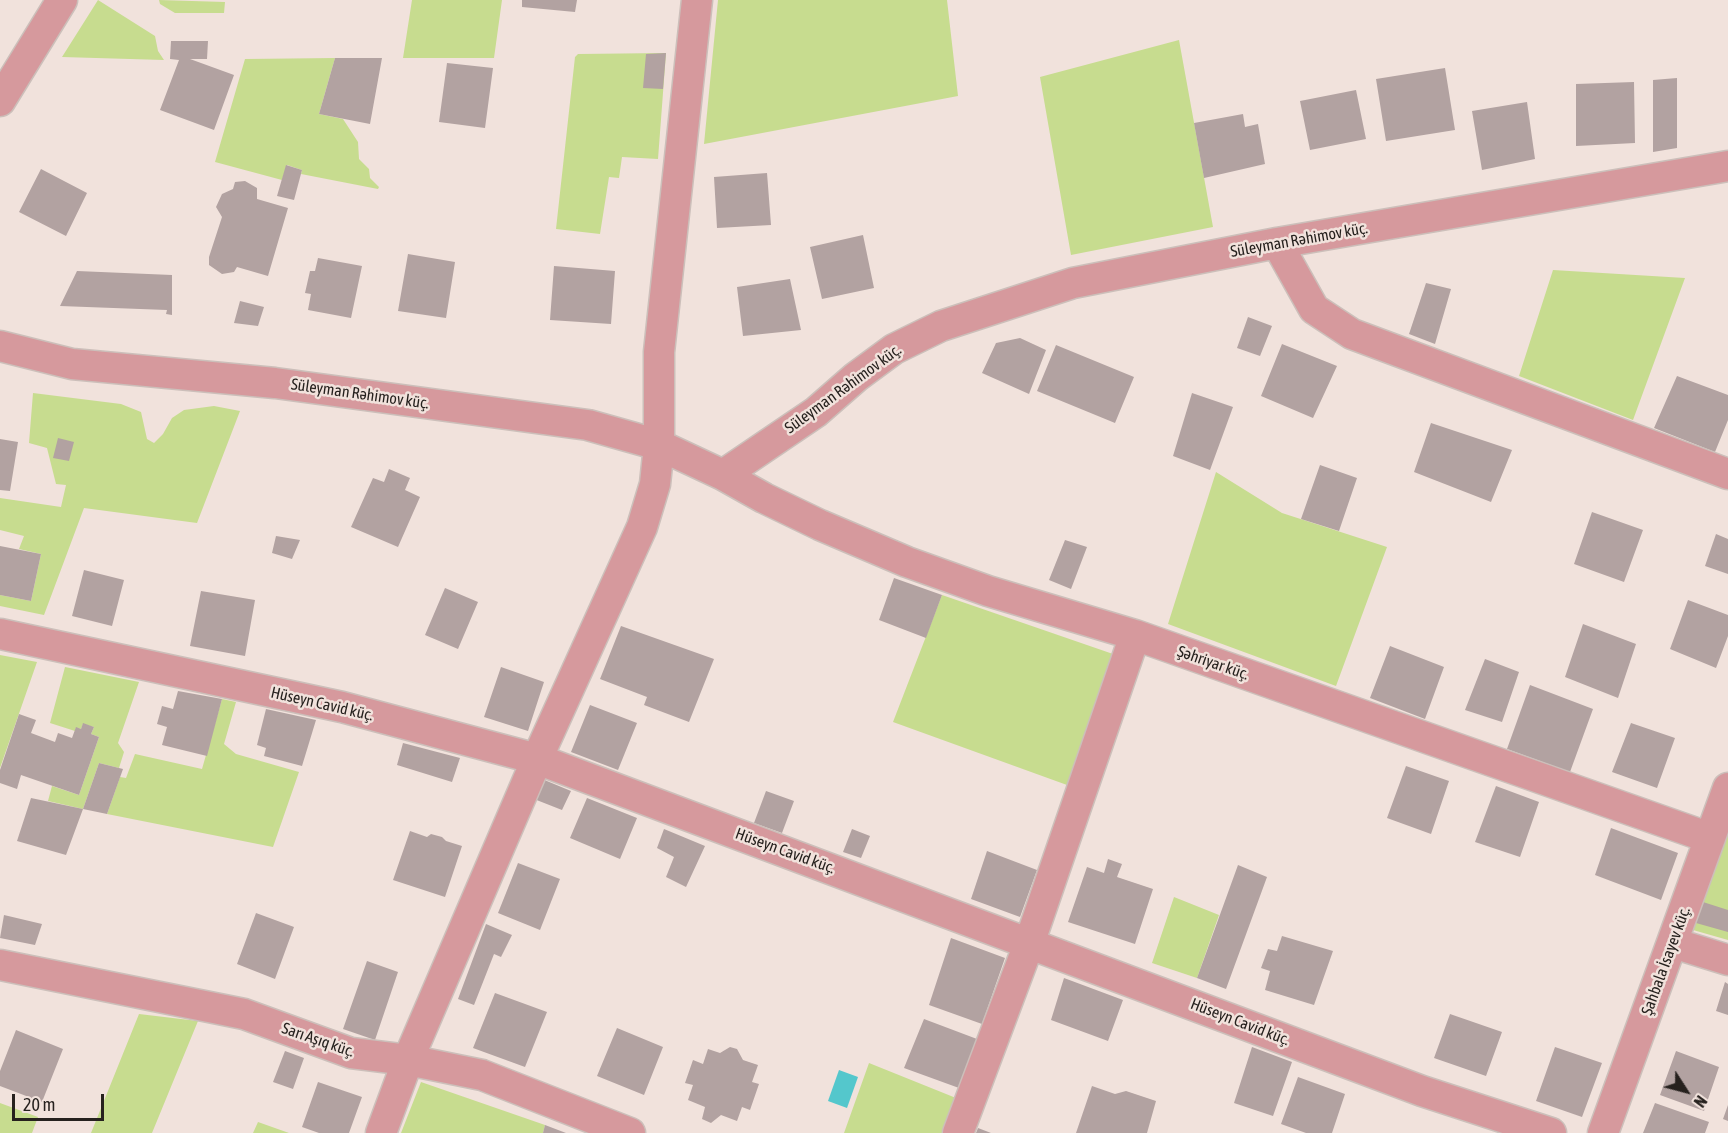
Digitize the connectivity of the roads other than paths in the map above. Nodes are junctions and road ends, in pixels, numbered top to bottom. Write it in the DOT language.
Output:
graph roads {
  1 [pos="62,0"];
  2 [pos="697,0"];
  3 [pos="0,101"];
  4 [pos="1728,166"];
  5 [pos="1277,243"];
  6 [pos="0,346"];
  7 [pos="659,445"];
  8 [pos="1728,474"];
  9 [pos="723,475"];
  10 [pos="0,634"];
  11 [pos="1135,635"];
  12 [pos="537,759"];
  13 [pos="1728,788"];
  14 [pos="1710,838"];
  15 [pos="1030,941"];
  16 [pos="1673,943"];
  17 [pos="1728,960"];
  18 [pos="0,965"];
  19 [pos="408,1060"];
  20 [pos="381,1133"];
  21 [pos="630,1133"];
  22 [pos="958,1133"];
  23 [pos="1551,1133"];
  24 [pos="1603,1133"];
  1 -- 3 [label="street"];
  2 -- 7 [label="street"];
  4 -- 5 [label="street, Süleyman Rəhimov küç."];
  5 -- 8 [label="street"];
  5 -- 9 [label="street, Süleyman Rəhimov küç."];
  6 -- 7 [label="street, Süleyman Rəhimov küç."];
  7 -- 9 [label="street, Süleyman Rəhimov küç."];
  7 -- 12 [label="street"];
  9 -- 11 [label="street, Şəhriyar küç."];
  10 -- 12 [label="street, Hüseyn Cavid küç."];
  11 -- 14 [label="street, Şəhriyar küç."];
  11 -- 15 [label="street"];
  12 -- 15 [label="street, Hüseyn Cavid küç."];
  12 -- 19 [label="street"];
  13 -- 14 [label="street, Şahbala İsayev küç."];
  14 -- 16 [label="street, Şahbala İsayev küç."];
  15 -- 22 [label="street"];
  15 -- 23 [label="street, Hüseyn Cavid küç."];
  16 -- 17 [label="street"];
  16 -- 24 [label="street, Şahbala İsayev küç."];
  18 -- 19 [label="street, Sarı Aşıq küç."];
  19 -- 20 [label="street"];
  19 -- 21 [label="street, Sarı Aşıq küç."];
}
